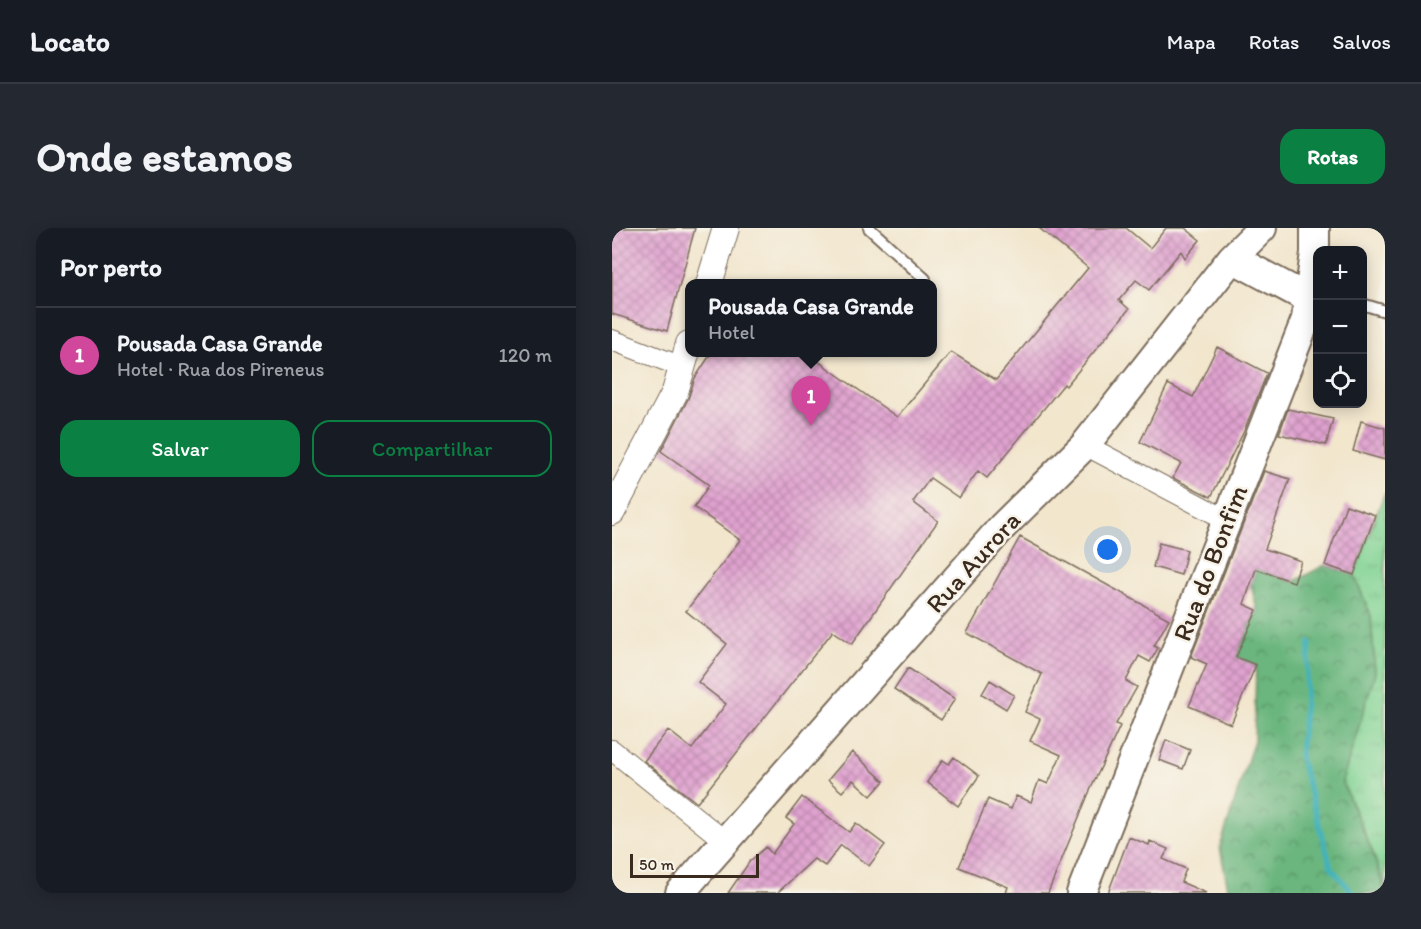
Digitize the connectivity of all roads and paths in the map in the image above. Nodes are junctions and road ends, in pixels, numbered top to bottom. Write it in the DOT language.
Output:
graph roads {
  1 [pos="726,228"];
  2 [pos="869,228"];
  3 [pos="1262,228"];
  4 [pos="1315,228"];
  5 [pos="1232,258"];
  6 [pos="711,279"];
  7 [pos="925,279"];
  8 [pos="1312,292"];
  9 [pos="1367,305"];
  10 [pos="1385,311"];
  11 [pos="612,340"];
  12 [pos="685,355"];
  13 [pos="685,357"];
  14 [pos="1084,445"];
  15 [pos="612,513"];
  16 [pos="1227,520"];
  17 [pos="612,750"];
  18 [pos="726,842"];
  19 [pos="680,893"];
  20 [pos="1082,893"];
  1 -- 6 [label="street"];
  2 -- 7 [label="lane"];
  3 -- 5 [label="main road, Rua Aurora"];
  4 -- 8 [label="main road, Rua do Bonfim"];
  5 -- 8 [label="main road"];
  5 -- 14 [label="main road, Rua Aurora"];
  8 -- 16 [label="main road, Rua do Bonfim"];
  9 -- 10 [label="lane"];
  11 -- 12 [label="street"];
  13 -- 15 [label="street"];
  14 -- 16 [label="street"];
  14 -- 18 [label="main road, Rua Aurora"];
  16 -- 20 [label="main road, Rua do Bonfim"];
  17 -- 18 [label="street"];
  18 -- 19 [label="main road, Rua Aurora"];
}
